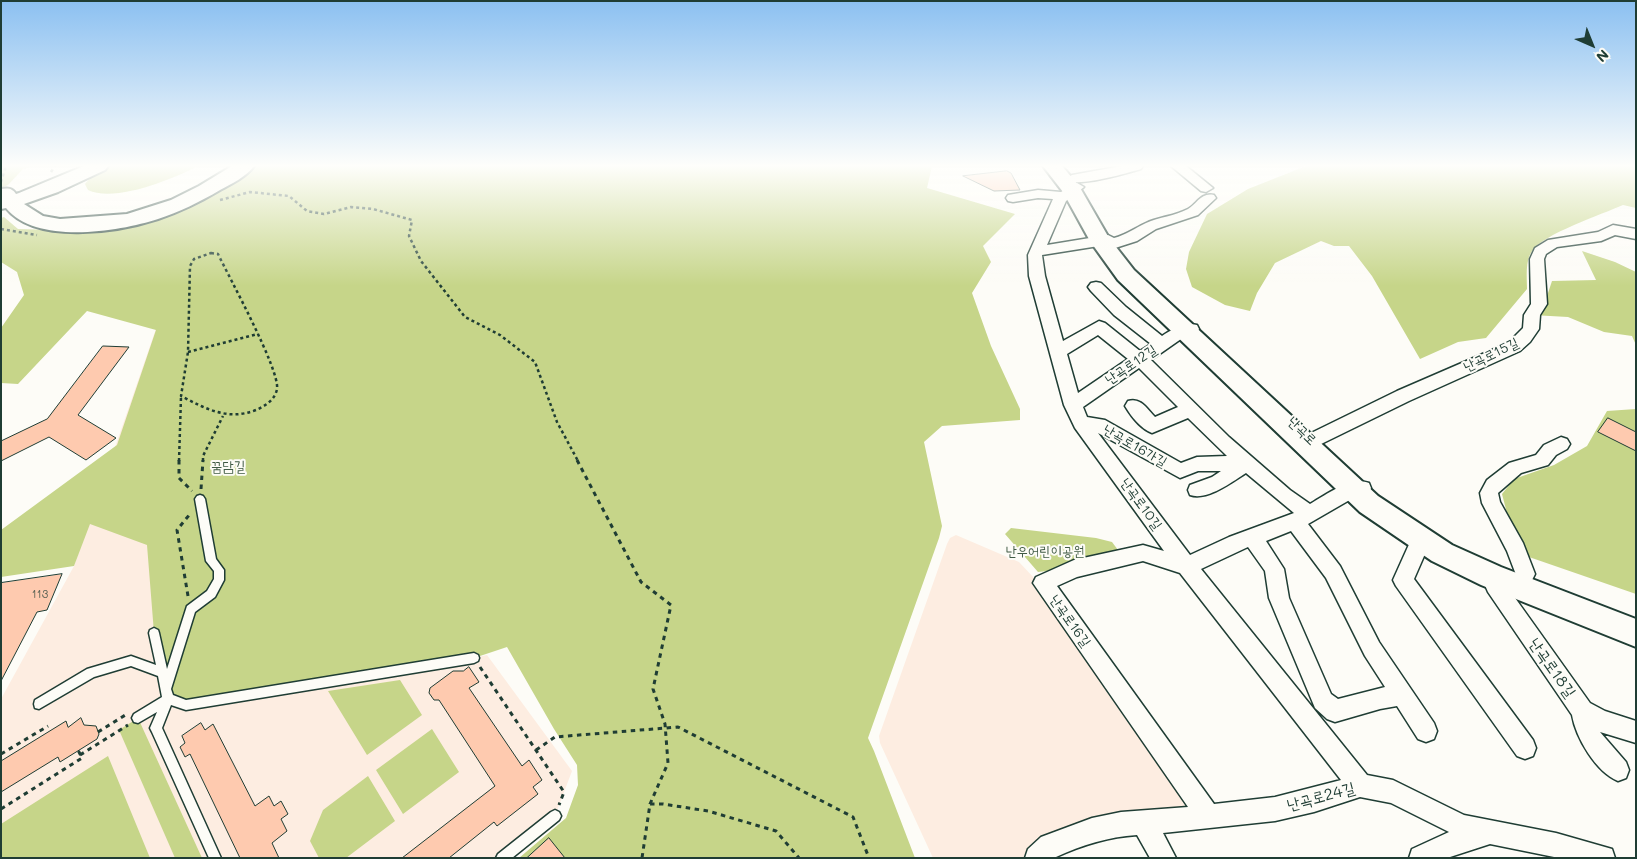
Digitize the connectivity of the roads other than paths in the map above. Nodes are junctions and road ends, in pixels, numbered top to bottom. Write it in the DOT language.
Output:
graph roads {
  1 [pos="16,206"];
  2 [pos="31,206"];
  3 [pos="64,206"];
  4 [pos="156,206"];
  5 [pos="171,206"];
  6 [pos="1057,206"];
  7 [pos="1083,206"];
  8 [pos="1198,206"];
  9 [pos="77,222"];
  10 [pos="1636,234"];
  11 [pos="1107,242"];
  12 [pos="1038,251"];
  13 [pos="1096,287"];
  14 [pos="1188,330"];
  15 [pos="1162,344"];
  16 [pos="1058,352"];
  17 [pos="1141,360"];
  18 [pos="1073,405"];
  19 [pos="1134,406"];
  20 [pos="1191,409"];
  21 [pos="1081,423"];
  22 [pos="1312,441"];
  23 [pos="1561,444"];
  24 [pos="1247,463"];
  25 [pos="1359,489"];
  26 [pos="1197,490"];
  27 [pos="200,499"];
  28 [pos="1302,518"];
  29 [pos="1253,538"];
  30 [pos="1422,540"];
  31 [pos="1187,566"];
  32 [pos="1525,574"];
  33 [pos="1491,576"];
  34 [pos="1636,621"];
  35 [pos="154,633"];
  36 [pos="1636,634"];
  37 [pos="474,658"];
  38 [pos="163,673"];
  39 [pos="167,694"];
  40 [pos="1401,695"];
  41 [pos="1323,701"];
  42 [pos="39,704"];
  43 [pos="1298,707"];
  44 [pos="1582,711"];
  45 [pos="138,718"];
  46 [pos="1426,731"];
  47 [pos="1636,732"];
  48 [pos="1525,748"];
  49 [pos="1618,770"];
  50 [pos="1360,785"];
  51 [pos="555,816"];
  52 [pos="1209,817"];
  53 [pos="1143,822"];
  54 [pos="1490,832"];
  55 [pos="215,858"];
  56 [pos="502,858"];
  57 [pos="1037,858"];
  58 [pos="1164,858"];
  59 [pos="1421,858"];
  60 [pos="1603,858"];
  1 -- 5 [label="main road"];
  2 -- 9 [label="main road"];
  3 -- 9 [label="main road"];
  4 -- 9 [label="main road"];
  6 -- 12 [label="street, 난곡로10길"];
  7 -- 11 [label="main road, 난곡로"];
  8 -- 11 [label="street"];
  10 -- 22 [label="street, 난곡로15길"];
  11 -- 12 [label="street"];
  11 -- 14 [label="main road, 난곡로"];
  12 -- 16 [label="street, 난곡로10길"];
  13 -- 15 [label="street"];
  14 -- 15 [label="street, 난곡로12길"];
  14 -- 22 [label="main road, 난곡로"];
  14 -- 25 [label="main road, 난곡로"];
  15 -- 17 [label="street, 난곡로12길"];
  16 -- 17 [label="street"];
  16 -- 18 [label="street, 난곡로10길"];
  17 -- 18 [label="street, 난곡로12길"];
  17 -- 20 [label="street"];
  18 -- 21 [label="street, 난곡로10길"];
  19 -- 20 [label="street"];
  20 -- 24 [label="street"];
  21 -- 24 [label="street, 난곡로16가길"];
  21 -- 31 [label="street, 난곡로10길"];
  22 -- 25 [label="main road, 난곡로"];
  23 -- 32 [label="street"];
  24 -- 26 [label="street"];
  24 -- 28 [label="street"];
  25 -- 28 [label="street"];
  25 -- 30 [label="main road, 난곡로"];
  25 -- 32 [label="main road, 난곡로"];
  27 -- 39 [label="lane"];
  28 -- 29 [label="street"];
  28 -- 40 [label="street"];
  29 -- 31 [label="street"];
  29 -- 41 [label="street"];
  30 -- 33 [label="main road, 난곡로"];
  30 -- 48 [label="street"];
  31 -- 43 [label="street, 난곡로10길"];
  31 -- 52 [label="street, 난곡로16길"];
  32 -- 34 [label="main road, 난곡로"];
  33 -- 36 [label="main road, 난곡로"];
  33 -- 44 [label="street, 난곡로18길"];
  35 -- 38 [label="lane"];
  37 -- 39 [label="lane"];
  38 -- 39 [label="lane"];
  38 -- 42 [label="lane"];
  39 -- 45 [label="lane"];
  39 -- 55 [label="lane"];
  40 -- 41 [label="street"];
  40 -- 46 [label="street"];
  41 -- 43 [label="street"];
  43 -- 50 [label="street, 난곡로10길"];
  44 -- 47 [label="street, 난곡로18길"];
  44 -- 49 [label="street"];
  50 -- 52 [label="street, 난곡로24길"];
  50 -- 54 [label="street, 난곡로24길"];
  51 -- 56 [label="lane"];
  52 -- 53 [label="street, 난곡로24길"];
  53 -- 57 [label="street, 난곡로24길"];
  53 -- 58 [label="street"];
  54 -- 59 [label="street"];
  54 -- 60 [label="street, 난곡로24길"];
}
